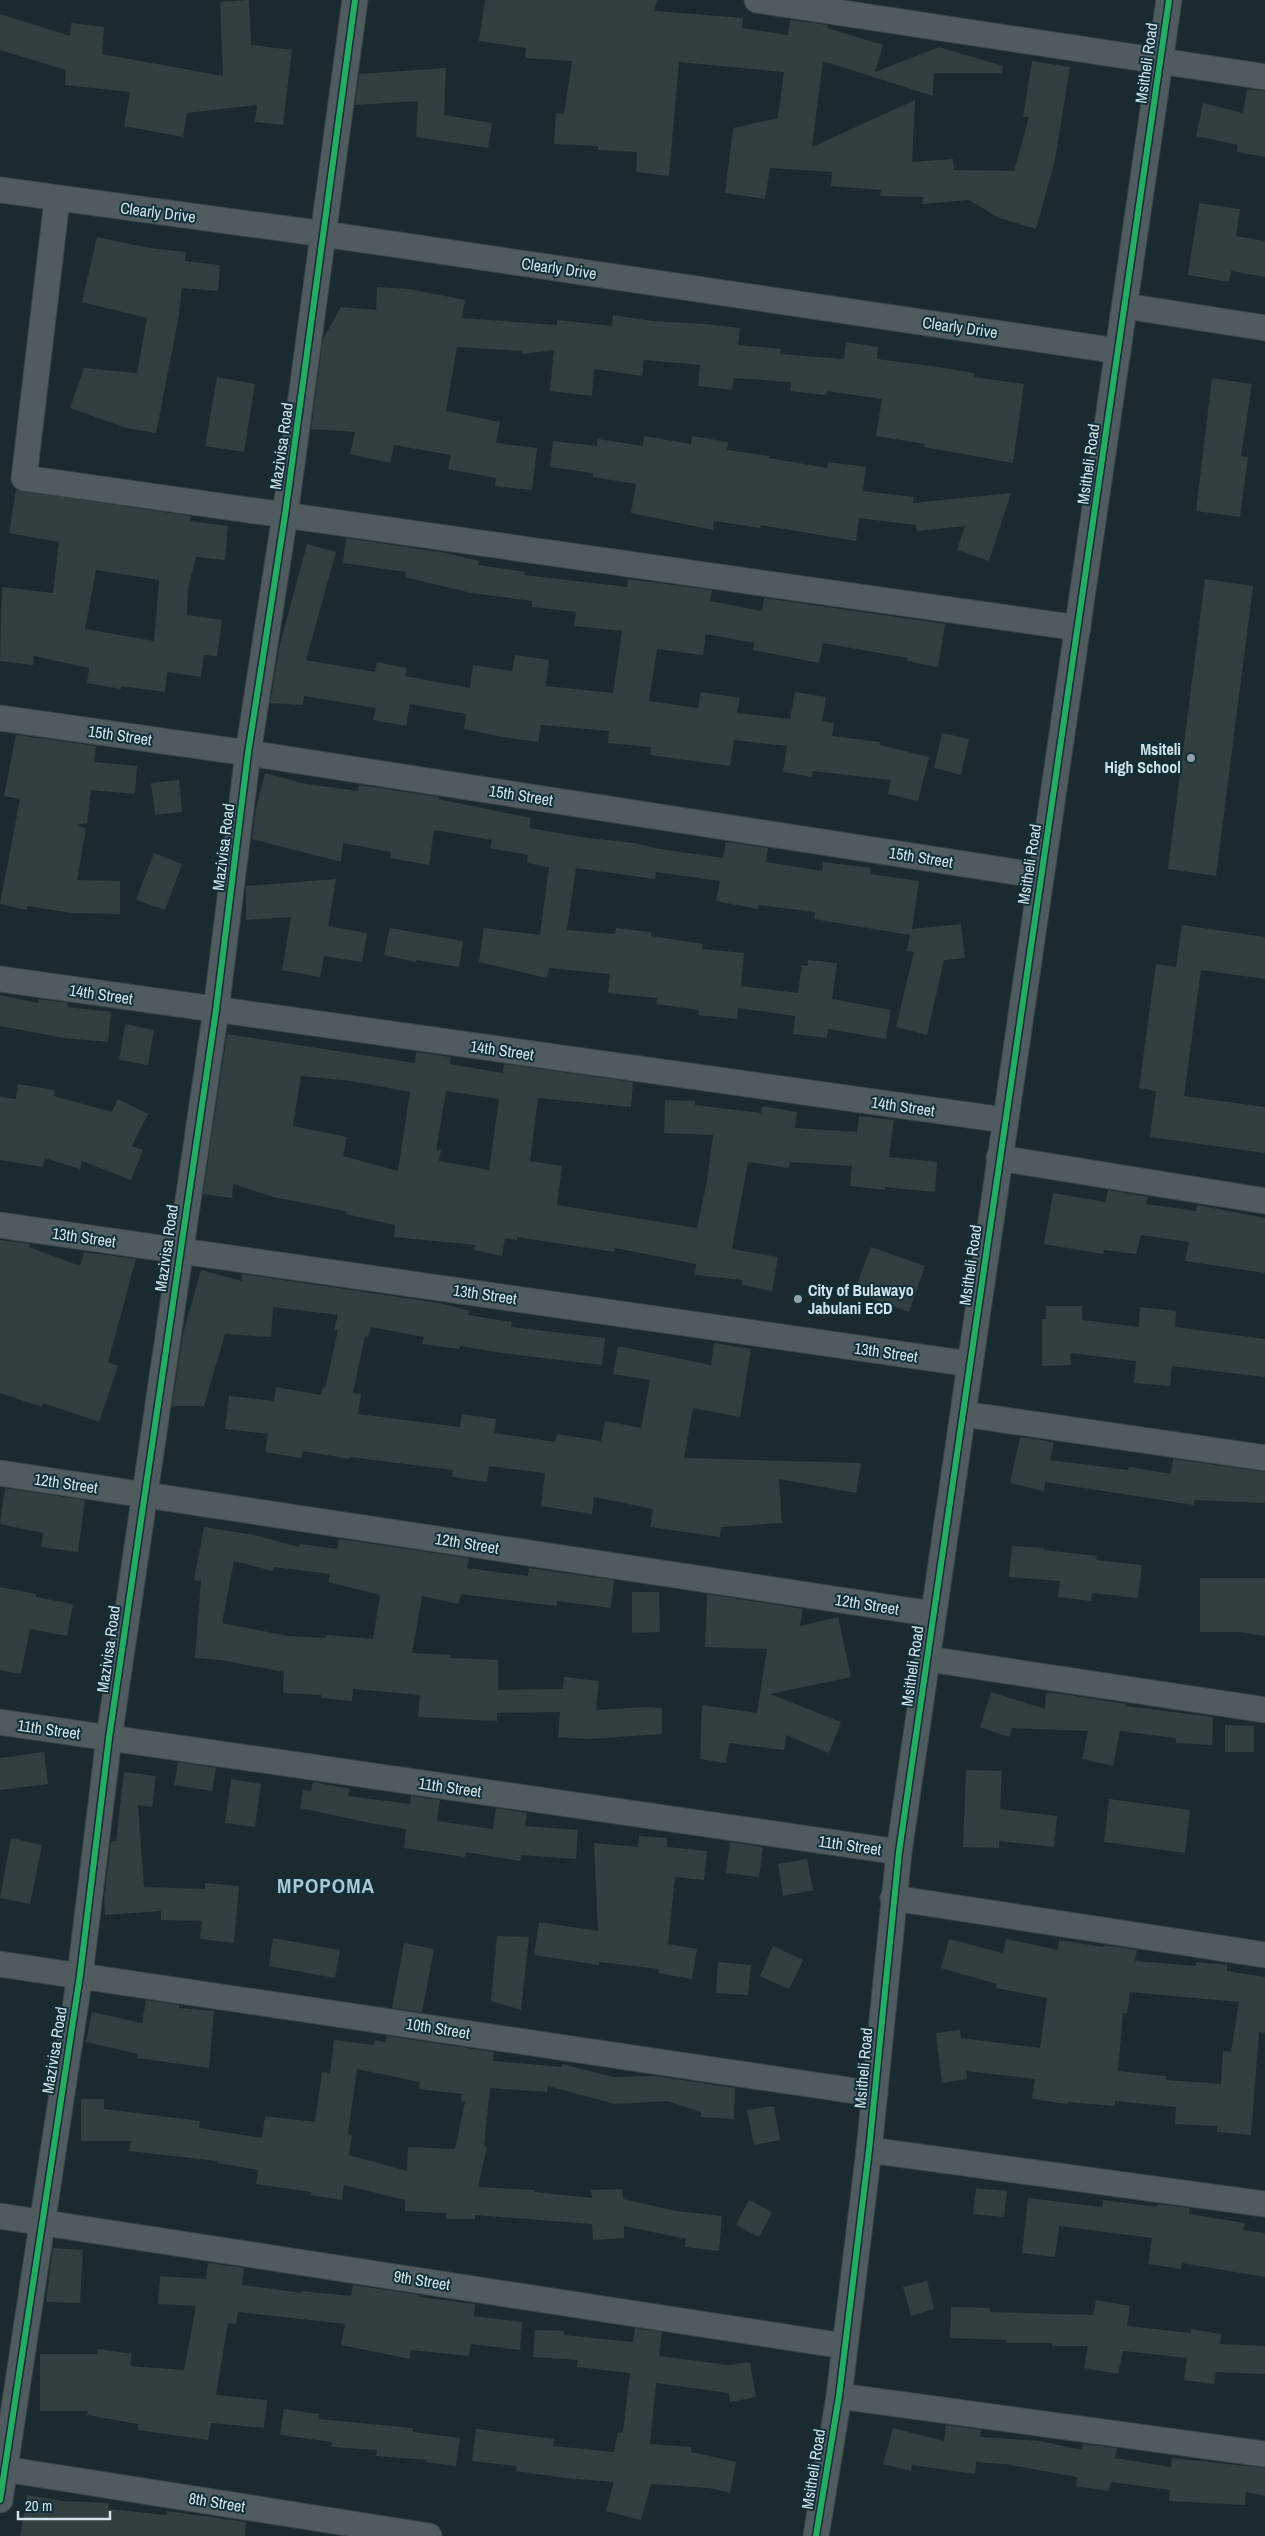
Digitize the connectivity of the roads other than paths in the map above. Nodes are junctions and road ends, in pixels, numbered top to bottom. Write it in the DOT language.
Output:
graph roads {
  1 [pos="355,0"];
  2 [pos="757,0"];
  3 [pos="1169,0"];
  4 [pos="1160,60"];
  5 [pos="1265,77"];
  6 [pos="0,190"];
  7 [pos="57,200"];
  8 [pos="324,234"];
  9 [pos="1125,306"];
  10 [pos="1265,328"];
  11 [pos="1118,351"];
  12 [pos="285,515"];
  13 [pos="1078,628"];
  14 [pos="0,718"];
  15 [pos="248,753"];
  16 [pos="1041,876"];
  17 [pos="0,979"];
  18 [pos="216,1010"];
  19 [pos="1004,1120"];
  20 [pos="999,1158"];
  21 [pos="1265,1201"];
  22 [pos="0,1225"];
  23 [pos="179,1250"];
  24 [pos="970,1364"];
  25 [pos="963,1414"];
  26 [pos="1265,1458"];
  27 [pos="0,1473"];
  28 [pos="144,1494"];
  29 [pos="934,1614"];
  30 [pos="928,1659"];
  31 [pos="1265,1710"];
  32 [pos="0,1722"];
  33 [pos="109,1738"];
  34 [pos="899,1852"];
  35 [pos="893,1898"];
  36 [pos="1265,1955"];
  37 [pos="0,1964"];
  38 [pos="80,1975"];
  39 [pos="875,2094"];
  40 [pos="869,2150"];
  41 [pos="1265,2204"];
  42 [pos="0,2216"];
  43 [pos="41,2221"];
  44 [pos="844,2346"];
  45 [pos="839,2396"];
  46 [pos="1265,2454"];
  47 [pos="4,2469"];
  48 [pos="0,2500"];
  49 [pos="429,2536"];
  50 [pos="816,2536"];
  1 -- 8 [label="street, Mazivisa Road"];
  2 -- 4 [label="street"];
  3 -- 4 [label="street, Msitheli Road"];
  4 -- 5 [label="street"];
  4 -- 9 [label="street, Msitheli Road"];
  6 -- 7 [label="street, Clearly Drive"];
  7 -- 8 [label="street, Clearly Drive"];
  7 -- 12 [label="street"];
  8 -- 11 [label="street, Clearly Drive"];
  8 -- 12 [label="street, Mazivisa Road"];
  9 -- 10 [label="street"];
  9 -- 11 [label="street, Msitheli Road"];
  11 -- 13 [label="street, Msitheli Road"];
  12 -- 13 [label="street"];
  12 -- 15 [label="street, Mazivisa Road"];
  13 -- 16 [label="street, Msitheli Road"];
  14 -- 15 [label="street, 15th Street"];
  15 -- 16 [label="street, 15th Street"];
  15 -- 18 [label="street, Mazivisa Road"];
  16 -- 19 [label="street, Msitheli Road"];
  17 -- 18 [label="street, 14th Street"];
  18 -- 19 [label="street, 14th Street"];
  18 -- 23 [label="street, Mazivisa Road"];
  19 -- 20 [label="street, Msitheli Road"];
  20 -- 21 [label="street"];
  20 -- 24 [label="street, Msitheli Road"];
  22 -- 23 [label="street, 13th Street"];
  23 -- 24 [label="street, 13th Street"];
  23 -- 28 [label="street, Mazivisa Road"];
  24 -- 25 [label="street, Msitheli Road"];
  25 -- 26 [label="street"];
  25 -- 29 [label="street, Msitheli Road"];
  27 -- 28 [label="street, 12th Street"];
  28 -- 29 [label="street, 12th Street"];
  28 -- 33 [label="street, Mazivisa Road"];
  29 -- 30 [label="street, Msitheli Road"];
  30 -- 31 [label="street"];
  30 -- 34 [label="street, Msitheli Road"];
  32 -- 33 [label="street, 11th Street"];
  33 -- 34 [label="street, 11th Street"];
  33 -- 38 [label="street, Mazivisa Road"];
  34 -- 35 [label="street, Msitheli Road"];
  35 -- 36 [label="street"];
  35 -- 39 [label="street, Msitheli Road"];
  37 -- 38 [label="street, 10th Street"];
  38 -- 39 [label="street, 10th Street"];
  38 -- 43 [label="street, Mazivisa Road"];
  39 -- 40 [label="street, Msitheli Road"];
  40 -- 41 [label="street"];
  40 -- 44 [label="street, Msitheli Road"];
  42 -- 43 [label="street, 9th Street"];
  43 -- 44 [label="street, 9th Street"];
  43 -- 47 [label="street, Mazivisa Road"];
  44 -- 45 [label="street, Msitheli Road"];
  45 -- 46 [label="street"];
  45 -- 50 [label="street, Msitheli Road"];
  47 -- 48 [label="street, Mazivisa Road"];
  47 -- 49 [label="street, 8th Street"];
}
